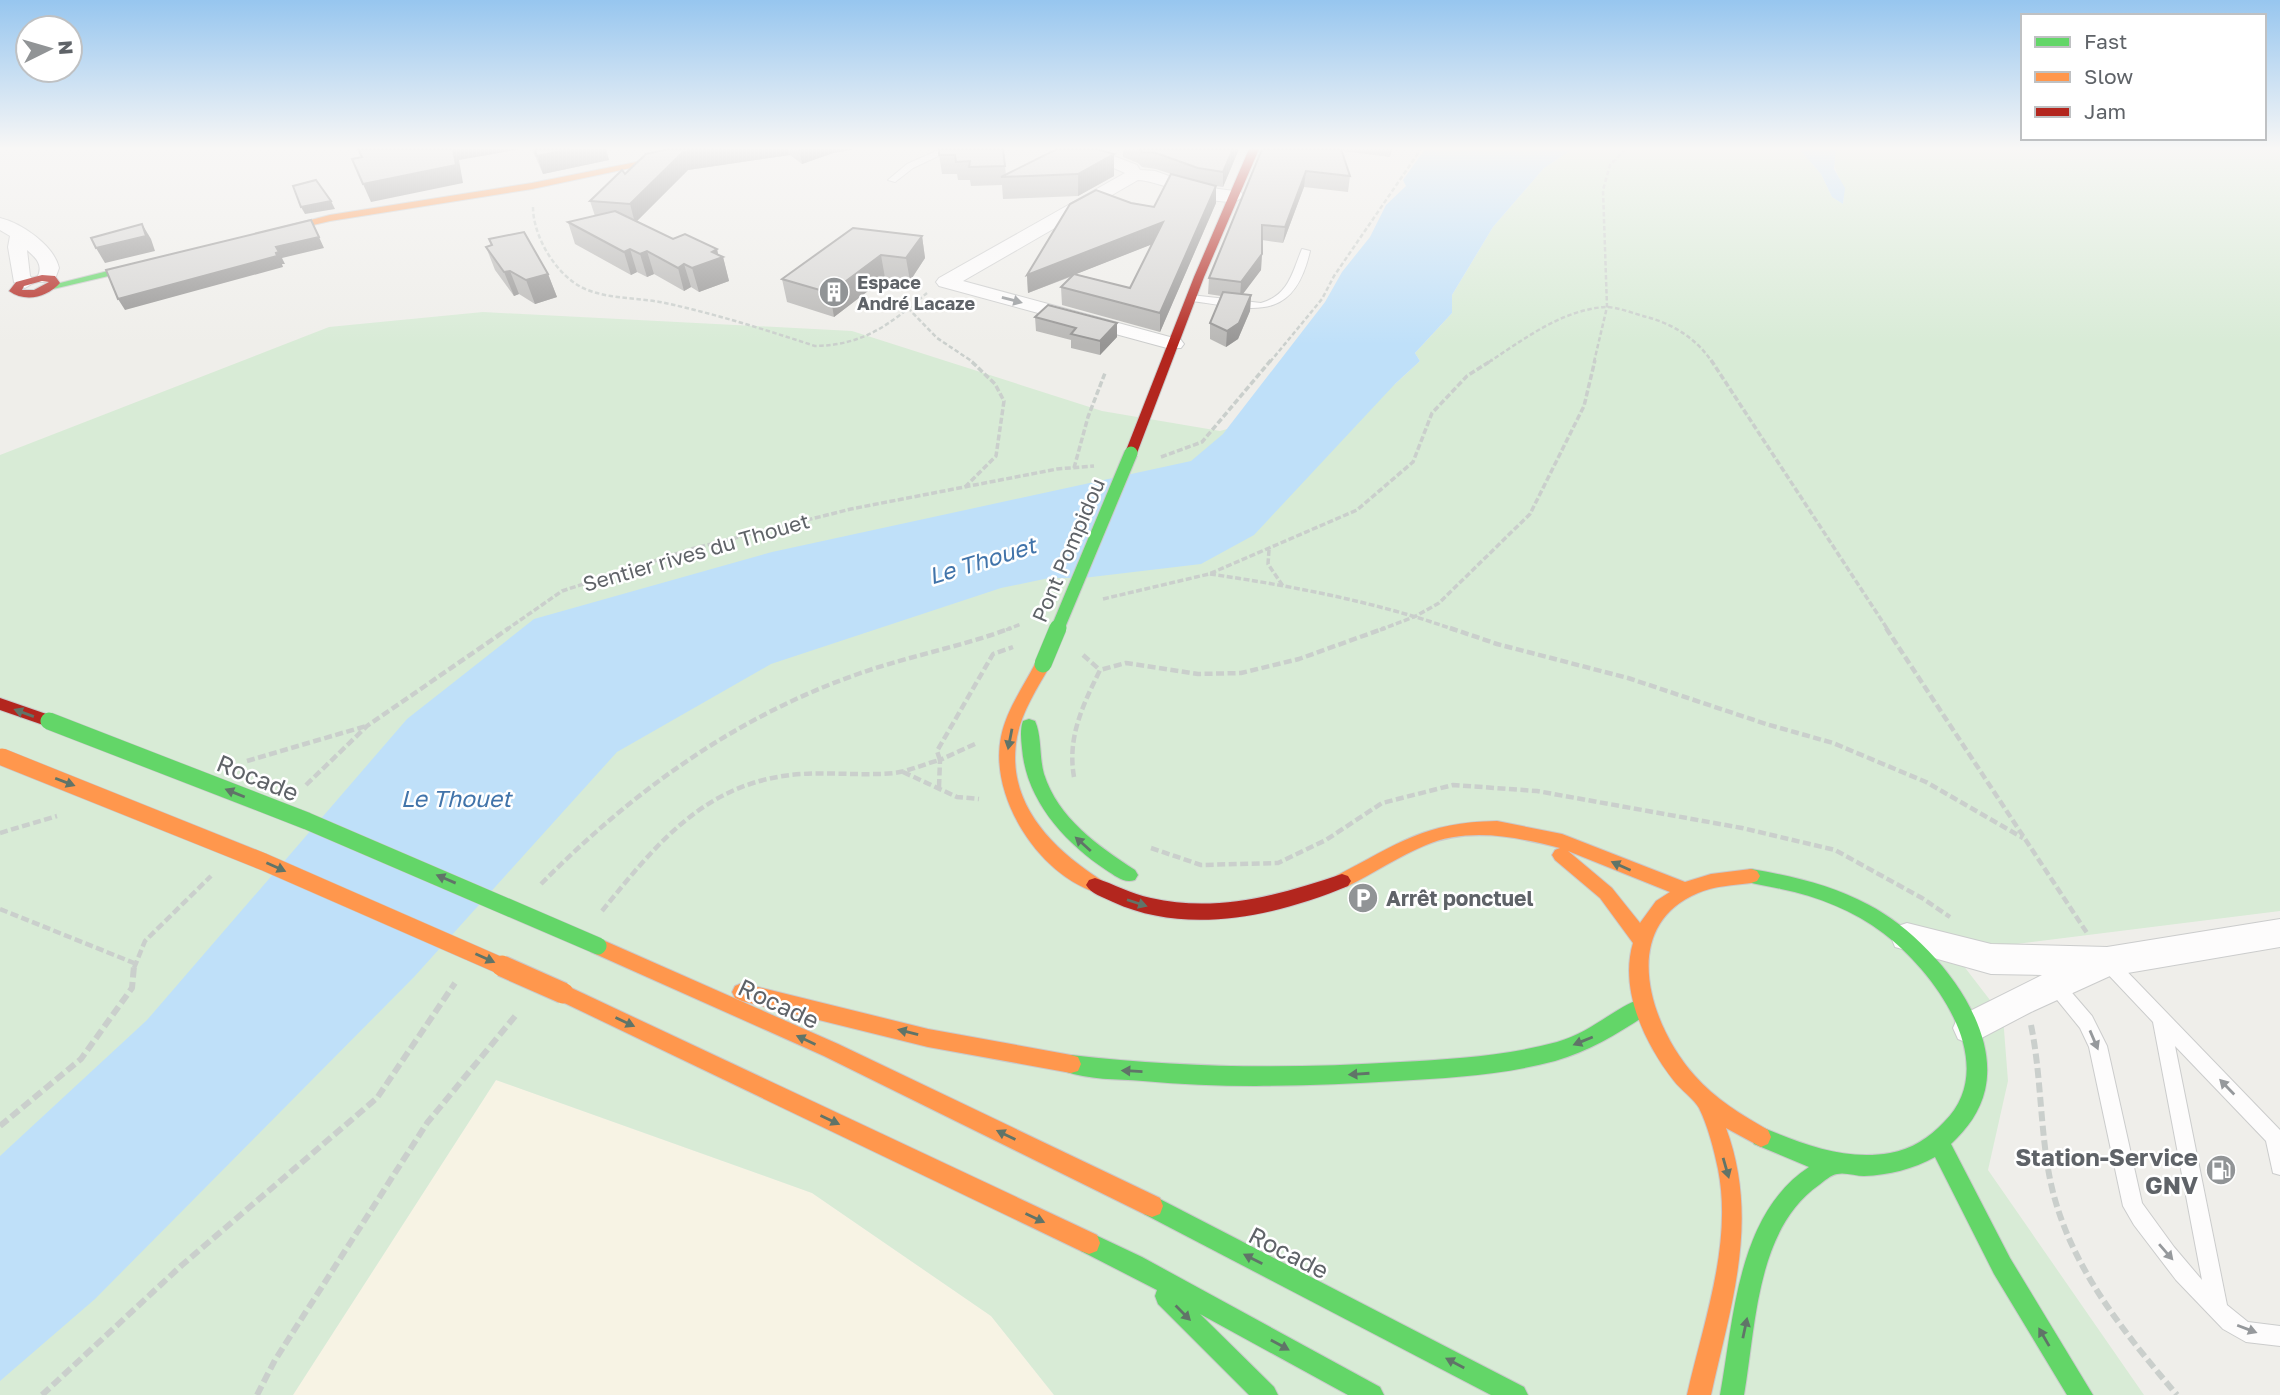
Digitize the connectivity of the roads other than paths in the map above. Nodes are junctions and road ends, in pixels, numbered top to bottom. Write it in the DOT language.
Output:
graph roads {
  1 [pos="356,214"];
  2 [pos="1066,214"];
  3 [pos="1227,214"];
  4 [pos="0,223"];
  5 [pos="20,234"];
  6 [pos="250,237"];
  7 [pos="1305,251"];
  8 [pos="169,258"];
  9 [pos="50,282"];
  10 [pos="20,288"];
  11 [pos="0,289"];
  12 [pos="1191,298"];
  13 [pos="0,300"];
  14 [pos="1174,344"];
  15 [pos="1039,670"];
  16 [pos="0,704"];
  17 [pos="1,757"];
  18 [pos="1530,835"];
  19 [pos="1144,882"];
  20 [pos="1685,890"];
  21 [pos="1178,893"];
  22 [pos="1235,908"];
  23 [pos="2280,933"];
  24 [pos="1903,936"];
  25 [pos="1642,940"];
  26 [pos="2107,962"];
  27 [pos="658,971"];
  28 [pos="2055,985"];
  29 [pos="1642,1007"];
  30 [pos="2161,1018"];
  31 [pos="1970,1028"];
  32 [pos="1707,1102"];
  33 [pos="1940,1144"];
  34 [pos="1836,1163"];
  35 [pos="2280,1166"];
  36 [pos="1135,1265"];
  37 [pos="2218,1311"];
  38 [pos="2280,1336"];
  39 [pos="1266,1395"];
  40 [pos="1372,1395"];
  41 [pos="1516,1395"];
  42 [pos="1699,1395"];
  43 [pos="1732,1395"];
  44 [pos="2081,1395"];
  1 -- 6 [label="main road"];
  2 -- 14 [label="street, one-way"];
  3 -- 12 [label="main road, Pont Pompidou"];
  4 -- 5 [label="street"];
  5 -- 9 [label="street"];
  5 -- 10 [label="street"];
  7 -- 12 [label="lane"];
  8 -- 9 [label="main road"];
  9 -- 10 [label="main road"];
  10 -- 11 [label="main road"];
  10 -- 13 [label="main road"];
  12 -- 14 [label="main road, Pont Pompidou"];
  14 -- 15 [label="main road, Pont Pompidou, bridge"];
  19 -- 15 [label="main road, one-way"];
  15 -- 22 [label="main road, one-way"];
  27 -- 16 [label="main road, Rocade, one-way, bridge"];
  17 -- 36 [label="main road, one-way, bridge"];
  20 -- 18 [label="main road, one-way"];
  18 -- 22 [label="main road"];
  18 -- 25 [label="main road"];
  20 -- 24 [label="main road"];
  20 -- 25 [label="main road"];
  21 -- 22 [label="main road"];
  23 -- 26 [label="street"];
  24 -- 26 [label="street"];
  24 -- 31 [label="main road"];
  25 -- 29 [label="main road"];
  26 -- 28 [label="street"];
  26 -- 30 [label="lane"];
  29 -- 27 [label="main road, one-way"];
  41 -- 27 [label="main road, Rocade, one-way"];
  28 -- 31 [label="street"];
  28 -- 37 [label="lane, one-way"];
  29 -- 32 [label="main road"];
  35 -- 30 [label="lane, one-way"];
  30 -- 37 [label="lane"];
  31 -- 33 [label="main road"];
  32 -- 34 [label="main road"];
  32 -- 42 [label="main road, one-way"];
  33 -- 34 [label="main road"];
  44 -- 33 [label="main road, one-way"];
  43 -- 34 [label="main road, one-way"];
  36 -- 39 [label="main road, one-way"];
  36 -- 40 [label="main road, one-way"];
  37 -- 38 [label="lane, one-way"];
}
